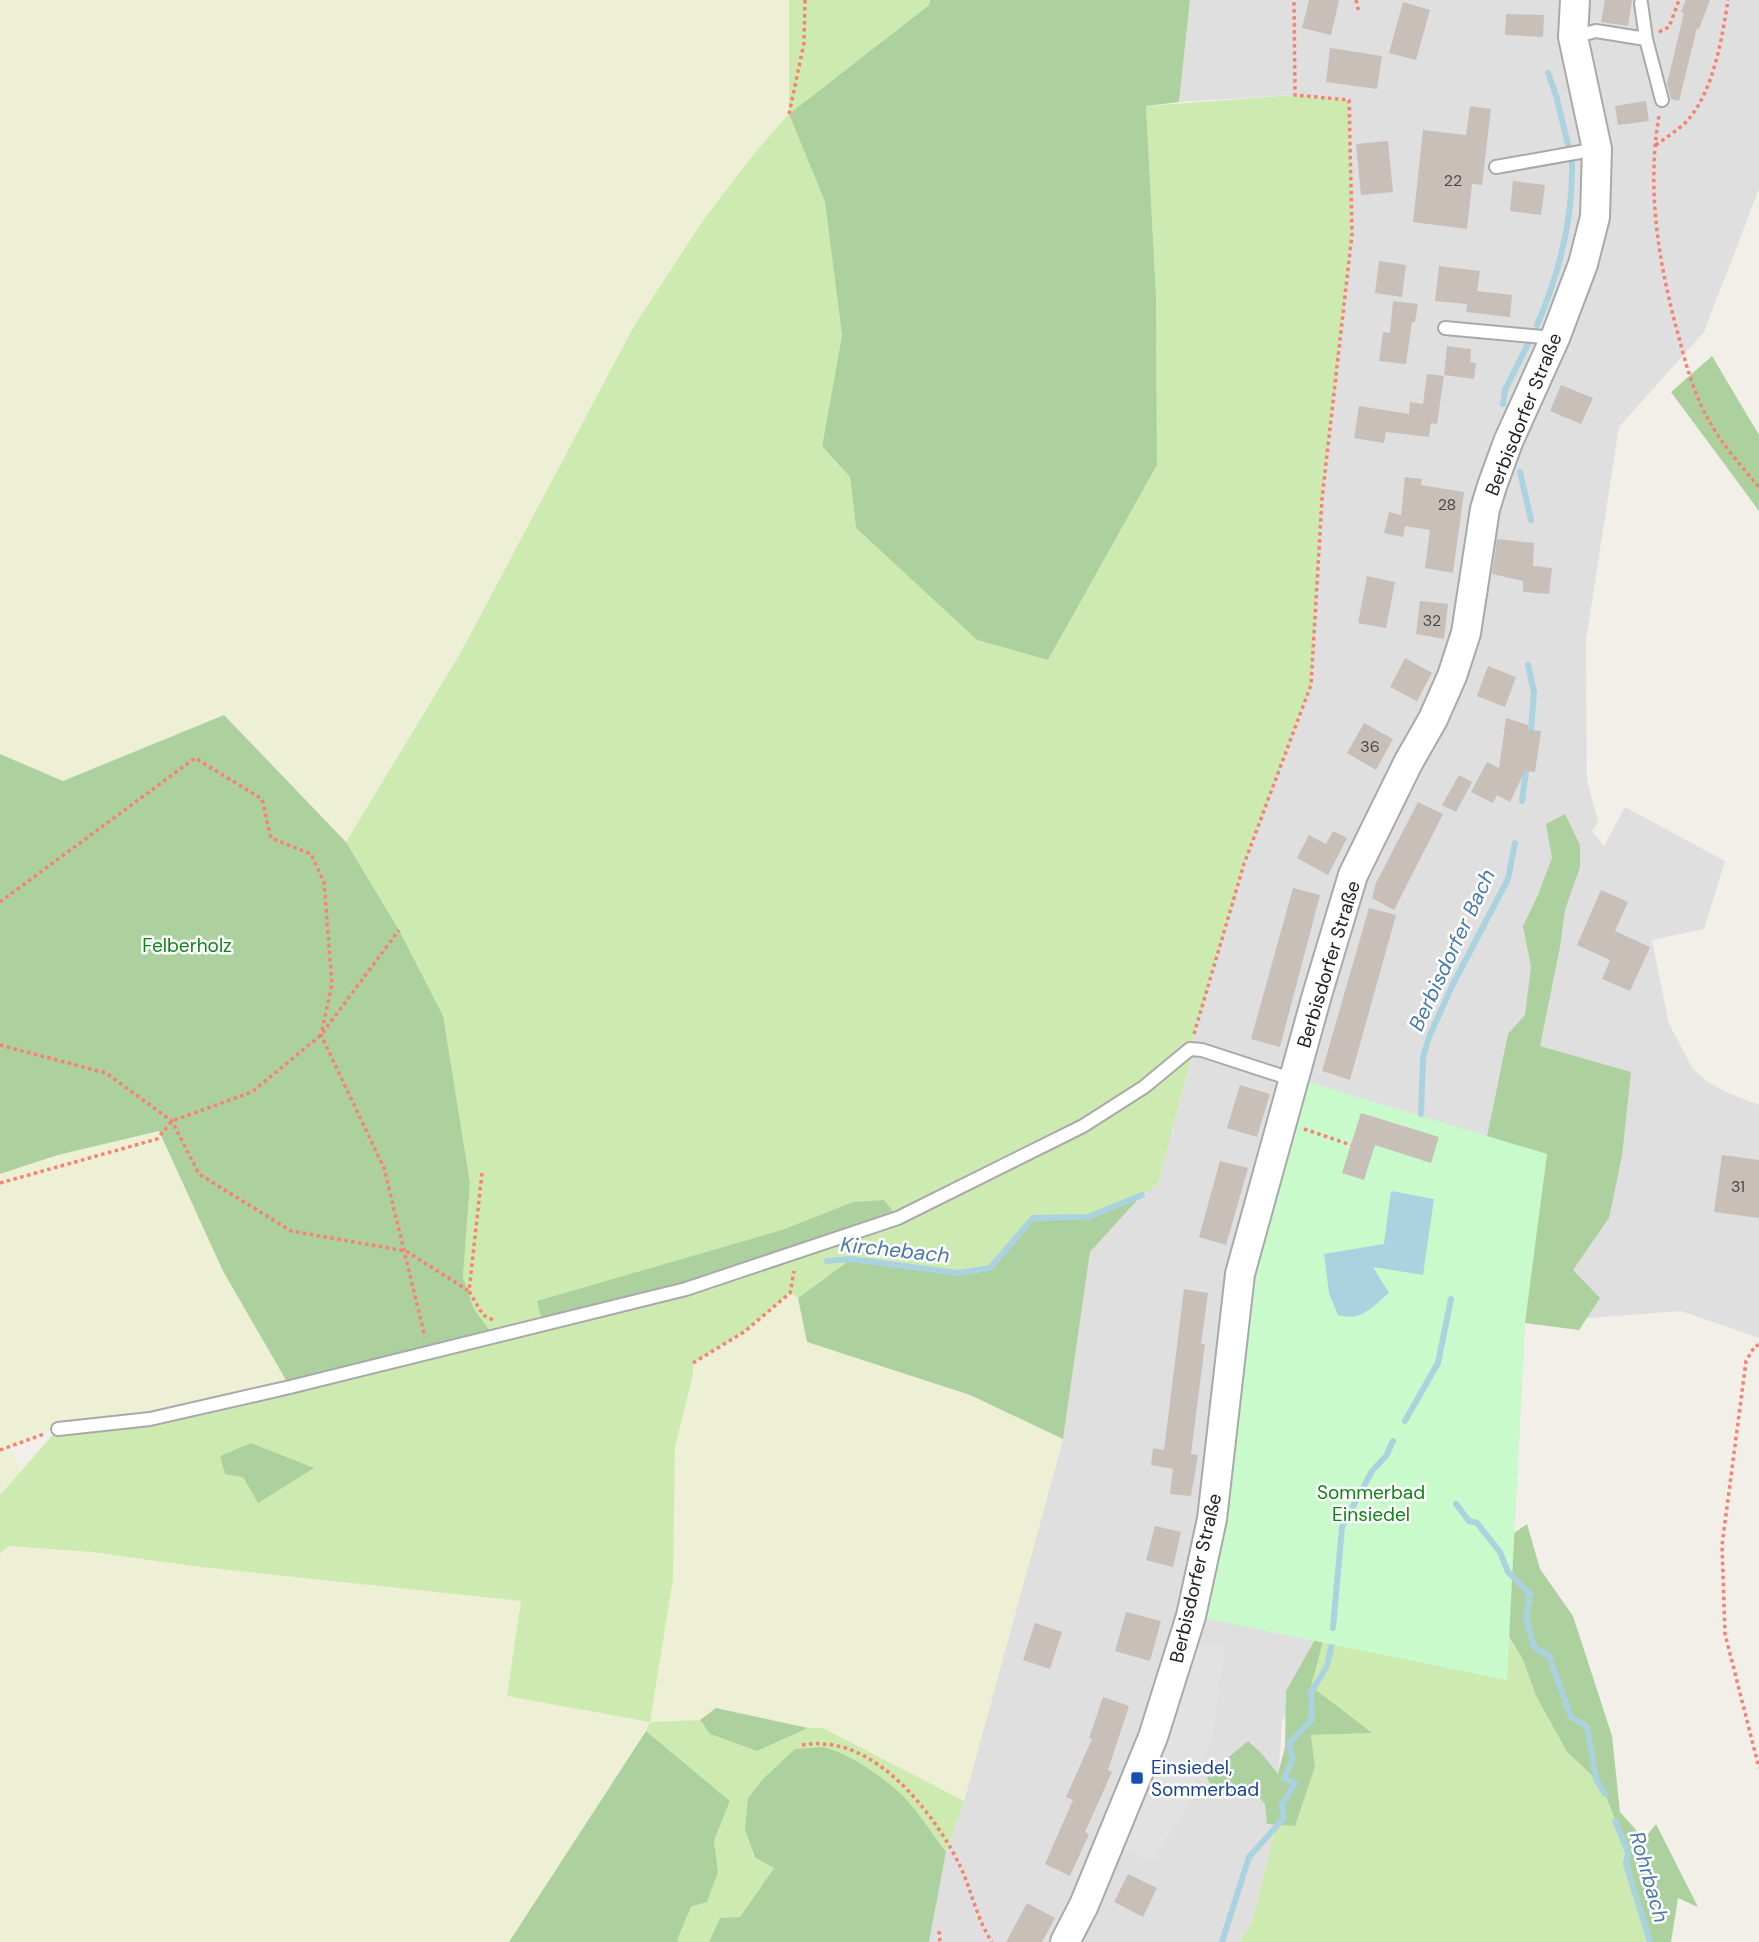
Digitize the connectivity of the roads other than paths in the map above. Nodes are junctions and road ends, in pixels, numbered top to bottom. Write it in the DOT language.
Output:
graph roads {
  1 [pos="1575,0"];
  2 [pos="1641,3"];
  3 [pos="1573,37"];
  4 [pos="1646,39"];
  5 [pos="1662,100"];
  6 [pos="1586,151"];
  7 [pos="1496,167"];
  8 [pos="1445,328"];
  9 [pos="1555,338"];
  10 [pos="1294,1080"];
  11 [pos="58,1429"];
  12 [pos="1065,1942"];
  1 -- 3 [label="street, Berbisdorfer Straße"];
  2 -- 4 [label="lane"];
  3 -- 4 [label="lane"];
  3 -- 6 [label="street, Berbisdorfer Straße"];
  4 -- 5 [label="lane"];
  6 -- 7 [label="lane"];
  6 -- 9 [label="street, Berbisdorfer Straße"];
  8 -- 9 [label="lane"];
  9 -- 10 [label="street, Berbisdorfer Straße"];
  10 -- 11 [label="lane"];
  10 -- 12 [label="street, Berbisdorfer Straße"];
}
